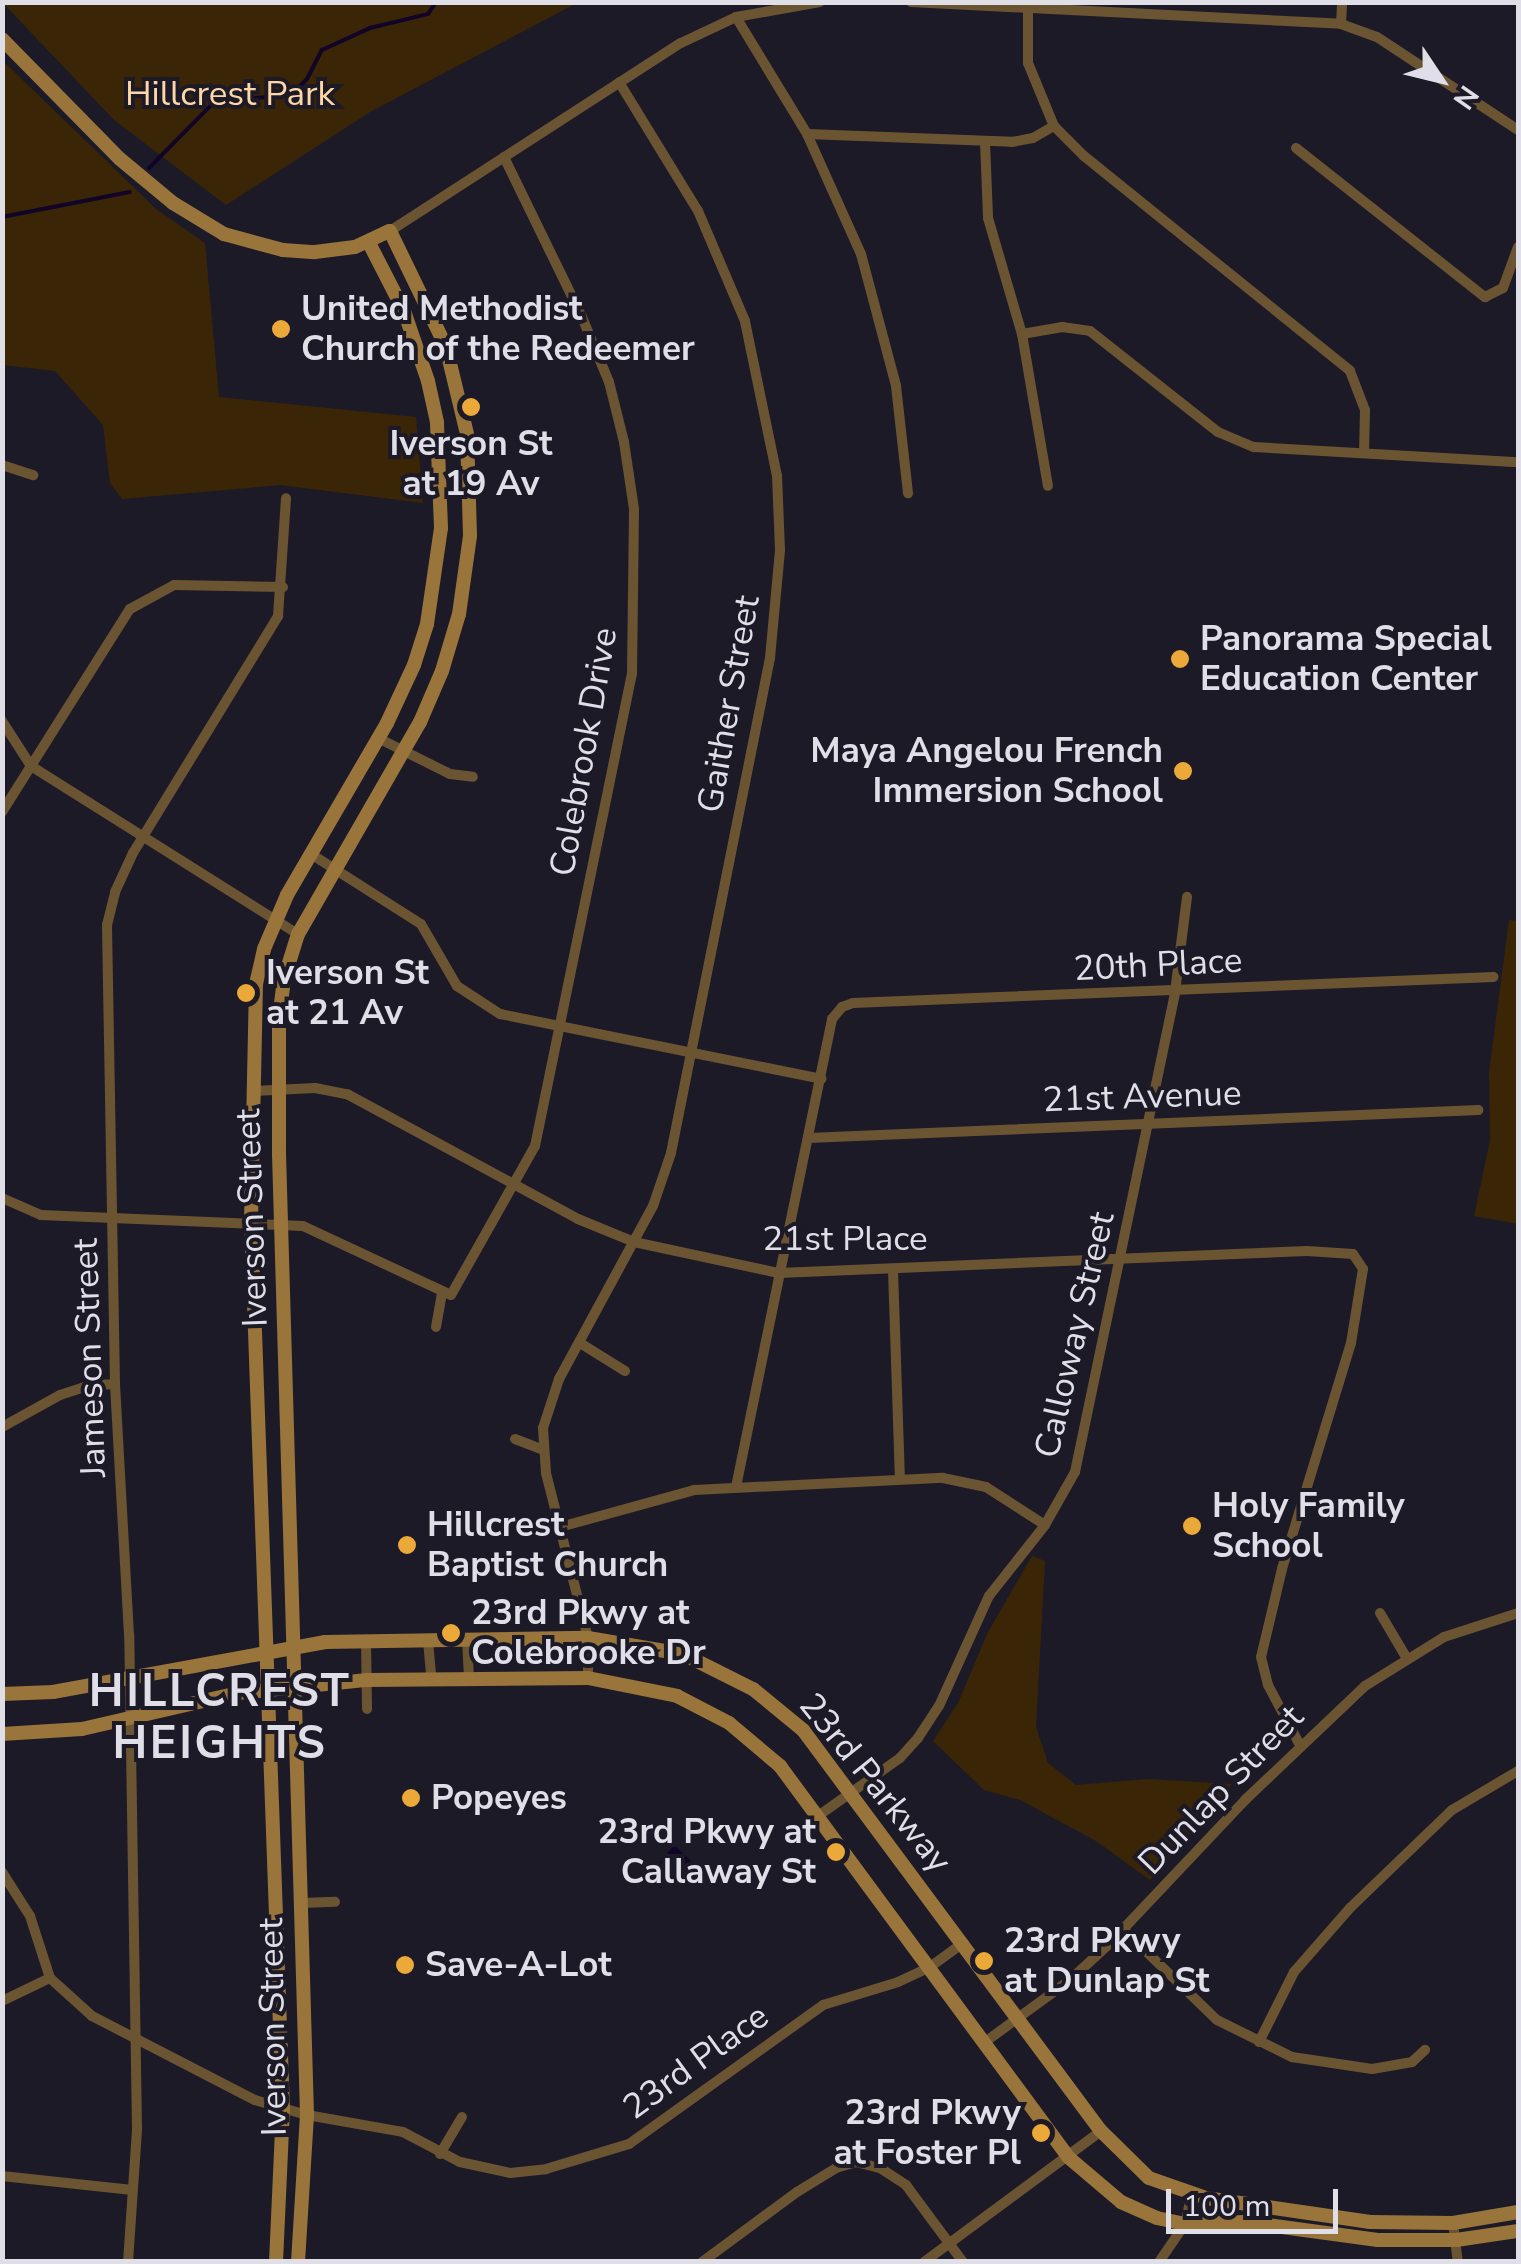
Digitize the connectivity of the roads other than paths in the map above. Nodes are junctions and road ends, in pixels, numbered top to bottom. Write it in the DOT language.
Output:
graph roads {
  1 [pos="820,2"];
  2 [pos="911,2"];
  3 [pos="1342,2"];
  4 [pos="1028,7"];
  5 [pos="736,17"];
  6 [pos="1341,24"];
  7 [pos="2,39"];
  8 [pos="620,82"];
  9 [pos="1054,126"];
  10 [pos="1518,130"];
  11 [pos="807,134"];
  12 [pos="986,142"];
  13 [pos="1296,148"];
  14 [pos="504,157"];
  15 [pos="390,231"];
  16 [pos="369,243"];
  17 [pos="1518,247"];
  18 [pos="1022,334"];
  19 [pos="1364,453"];
  20 [pos="1518,462"];
  21 [pos="2,465"];
  22 [pos="33,476"];
  23 [pos="1048,486"];
  24 [pos="908,494"];
  25 [pos="286,498"];
  26 [pos="283,588"];
  27 [pos="2,721"];
  28 [pos="378,738"];
  29 [pos="403,752"];
  30 [pos="31,766"];
  31 [pos="473,778"];
  32 [pos="2,812"];
  33 [pos="143,836"];
  34 [pos="310,854"];
  35 [pos="334,868"];
  36 [pos="1187,897"];
  37 [pos="274,922"];
  38 [pos="298,934"];
  39 [pos="1493,977"];
  40 [pos="1175,992"];
  41 [pos="560,1029"];
  42 [pos="691,1055"];
  43 [pos="821,1079"];
  44 [pos="278,1090"];
  45 [pos="253,1091"];
  46 [pos="1478,1110"];
  47 [pos="1149,1124"];
  48 [pos="808,1138"];
  49 [pos="514,1186"];
  50 [pos="2,1198"];
  51 [pos="113,1220"];
  52 [pos="252,1222"];
  53 [pos="283,1222"];
  54 [pos="634,1242"];
  55 [pos="1122,1257"];
  56 [pos="893,1270"];
  57 [pos="779,1274"];
  58 [pos="447,1294"];
  59 [pos="436,1327"];
  60 [pos="580,1342"];
  61 [pos="625,1372"];
  62 [pos="115,1384"];
  63 [pos="2,1426"];
  64 [pos="514,1439"];
  65 [pos="543,1450"];
  66 [pos="900,1479"];
  67 [pos="736,1487"];
  68 [pos="1045,1525"];
  69 [pos="560,1528"];
  70 [pos="1380,1612"];
  71 [pos="1518,1614"];
  72 [pos="588,1638"];
  73 [pos="428,1640"];
  74 [pos="467,1640"];
  75 [pos="366,1642"];
  76 [pos="296,1644"];
  77 [pos="268,1650"];
  78 [pos="1406,1657"];
  79 [pos="129,1676"];
  80 [pos="431,1678"];
  81 [pos="469,1678"];
  82 [pos="588,1678"];
  83 [pos="366,1680"];
  84 [pos="295,1685"];
  85 [pos="270,1690"];
  86 [pos="2,1694"];
  87 [pos="367,1708"];
  88 [pos="128,1720"];
  89 [pos="2,1734"];
  90 [pos="1302,1746"];
  91 [pos="1518,1771"];
  92 [pos="851,1790"];
  93 [pos="818,1816"];
  94 [pos="2,1872"];
  95 [pos="335,1902"];
  96 [pos="302,1903"];
  97 [pos="1124,1930"];
  98 [pos="963,1944"];
  99 [pos="930,1967"];
  100 [pos="50,1978"];
  101 [pos="2,2002"];
  102 [pos="1018,2018"];
  103 [pos="135,2041"];
  104 [pos="985,2042"];
  105 [pos="1259,2042"];
  106 [pos="1425,2050"];
  107 [pos="283,2110"];
  108 [pos="307,2115"];
  109 [pos="462,2117"];
  110 [pos="1101,2132"];
  111 [pos="440,2154"];
  112 [pos="1068,2157"];
  113 [pos="2,2176"];
  114 [pos="132,2190"];
  115 [pos="1192,2194"];
  116 [pos="1518,2212"];
  117 [pos="1453,2223"];
  118 [pos="1185,2224"];
  119 [pos="1518,2231"];
  120 [pos="1456,2240"];
  121 [pos="949,2242"];
  122 [pos="128,2262"];
  123 [pos="276,2262"];
  124 [pos="298,2262"];
  125 [pos="702,2262"];
  126 [pos="924,2262"];
  127 [pos="963,2262"];
  128 [pos="1159,2262"];
  129 [pos="1458,2262"];
  1 -- 5 [label="street"];
  2 -- 4 [label="street"];
  3 -- 6 [label="street"];
  4 -- 6 [label="street"];
  4 -- 9 [label="street"];
  5 -- 8 [label="street"];
  5 -- 11 [label="street"];
  6 -- 10 [label="street"];
  7 -- 16 [label="main road"];
  8 -- 14 [label="street"];
  8 -- 42 [label="street, Gaither Street"];
  9 -- 12 [label="street"];
  9 -- 19 [label="street"];
  11 -- 12 [label="street"];
  11 -- 24 [label="street"];
  12 -- 18 [label="street"];
  13 -- 17 [label="street"];
  14 -- 15 [label="street"];
  14 -- 41 [label="street, Colebrook Drive"];
  15 -- 16 [label="main road"];
  15 -- 29 [label="main road, Iverson Street"];
  16 -- 28 [label="main road, Iverson Street"];
  18 -- 19 [label="street"];
  18 -- 23 [label="street"];
  19 -- 20 [label="street"];
  21 -- 22 [label="street"];
  25 -- 26 [label="street, Jameson Street"];
  26 -- 30 [label="street"];
  26 -- 33 [label="street, Jameson Street"];
  27 -- 30 [label="street"];
  28 -- 29 [label="street"];
  28 -- 34 [label="main road, Iverson Street"];
  29 -- 31 [label="street"];
  29 -- 35 [label="main road, Iverson Street"];
  30 -- 32 [label="street"];
  30 -- 33 [label="street"];
  33 -- 37 [label="street"];
  33 -- 51 [label="street, Jameson Street"];
  34 -- 35 [label="street"];
  34 -- 37 [label="main road, Iverson Street"];
  35 -- 38 [label="main road, Iverson Street"];
  35 -- 41 [label="street"];
  36 -- 40 [label="street, Calloway Street"];
  37 -- 38 [label="street"];
  37 -- 45 [label="main road, Iverson Street"];
  38 -- 44 [label="main road, Iverson Street"];
  39 -- 40 [label="street, 20th Place"];
  40 -- 43 [label="street, 20th Place"];
  40 -- 47 [label="street, Calloway Street"];
  41 -- 42 [label="street"];
  41 -- 49 [label="street, Colebrook Drive"];
  42 -- 43 [label="street"];
  42 -- 54 [label="street, Gaither Street"];
  43 -- 48 [label="street"];
  44 -- 45 [label="street, 21st Place"];
  44 -- 49 [label="street, 21st Place"];
  44 -- 53 [label="main road, Iverson Street"];
  45 -- 52 [label="main road, Iverson Street"];
  46 -- 47 [label="street, 21st Avenue"];
  47 -- 48 [label="street, 21st Avenue"];
  47 -- 55 [label="street, Calloway Street"];
  48 -- 57 [label="street"];
  49 -- 54 [label="street, 21st Place"];
  49 -- 58 [label="street, Colebrook Drive"];
  50 -- 51 [label="street"];
  51 -- 52 [label="street"];
  51 -- 62 [label="street, Jameson Street"];
  52 -- 53 [label="street"];
  52 -- 77 [label="main road, Iverson Street"];
  53 -- 58 [label="street"];
  53 -- 76 [label="main road, Iverson Street"];
  54 -- 57 [label="street, 21st Place"];
  54 -- 60 [label="street, Gaither Street"];
  55 -- 56 [label="street, 21st Place"];
  55 -- 68 [label="street, Calloway Street"];
  55 -- 90 [label="street, 21st Place"];
  56 -- 57 [label="street, 21st Place"];
  56 -- 66 [label="street"];
  57 -- 67 [label="street"];
  58 -- 59 [label="street, Colebrook Drive"];
  60 -- 61 [label="street"];
  60 -- 65 [label="street, Gaither Street"];
  62 -- 63 [label="street"];
  62 -- 79 [label="street, Jameson Street"];
  64 -- 65 [label="street"];
  65 -- 69 [label="street, Gaither Street"];
  66 -- 67 [label="street"];
  66 -- 68 [label="street"];
  67 -- 69 [label="street"];
  68 -- 92 [label="street, Calloway Street"];
  69 -- 72 [label="street, Gaither Street"];
  70 -- 78 [label="street"];
  71 -- 78 [label="street, Dunlap Street"];
  72 -- 74 [label="main road, 23rd Parkway"];
  72 -- 82 [label="street, Gaither Street"];
  72 -- 92 [label="main road, 23rd Parkway"];
  73 -- 74 [label="main road, 23rd Parkway"];
  73 -- 75 [label="main road, 23rd Parkway"];
  73 -- 80 [label="street"];
  74 -- 81 [label="street"];
  75 -- 76 [label="main road, 23rd Parkway"];
  75 -- 83 [label="street"];
  76 -- 77 [label="main road, 23rd Parkway"];
  76 -- 84 [label="main road, Iverson Street"];
  77 -- 79 [label="main road, 23rd Parkway"];
  77 -- 85 [label="main road, Iverson Street"];
  78 -- 90 [label="street, Dunlap Street"];
  79 -- 86 [label="main road, 23rd Parkway"];
  79 -- 88 [label="street, Jameson Street"];
  80 -- 81 [label="main road, 23rd Parkway"];
  80 -- 83 [label="main road, 23rd Parkway"];
  81 -- 82 [label="main road, 23rd Parkway"];
  82 -- 93 [label="main road, 23rd Parkway"];
  83 -- 84 [label="main road, 23rd Parkway"];
  83 -- 87 [label="street"];
  84 -- 85 [label="main road, 23rd Parkway"];
  84 -- 96 [label="main road, Iverson Street"];
  85 -- 88 [label="main road, 23rd Parkway"];
  85 -- 107 [label="main road, Iverson Street"];
  88 -- 89 [label="main road, 23rd Parkway"];
  88 -- 103 [label="street, Jameson Street"];
  90 -- 97 [label="street, Dunlap Street"];
  91 -- 105 [label="street"];
  92 -- 93 [label="street, Calloway Street"];
  92 -- 98 [label="main road, 23rd Parkway"];
  93 -- 99 [label="main road, 23rd Parkway"];
  94 -- 100 [label="street, 23rd Place"];
  95 -- 96 [label="street"];
  96 -- 108 [label="main road, Iverson Street"];
  97 -- 102 [label="street, Dunlap Street"];
  97 -- 105 [label="street"];
  98 -- 99 [label="street, 23rd Place"];
  98 -- 102 [label="main road, 23rd Parkway"];
  99 -- 104 [label="main road, 23rd Parkway"];
  99 -- 111 [label="street, 23rd Place"];
  100 -- 101 [label="street"];
  100 -- 103 [label="street, 23rd Place"];
  102 -- 104 [label="street, Dunlap Street"];
  102 -- 110 [label="main road, 23rd Parkway"];
  103 -- 107 [label="street, 23rd Place"];
  103 -- 114 [label="street, Jameson Street"];
  104 -- 112 [label="main road, 23rd Parkway"];
  105 -- 106 [label="street"];
  107 -- 108 [label="street, 23rd Place"];
  107 -- 123 [label="main road, Iverson Street"];
  108 -- 111 [label="street, 23rd Place"];
  108 -- 124 [label="main road, Iverson Street"];
  109 -- 111 [label="street"];
  110 -- 112 [label="street"];
  110 -- 115 [label="main road, 23rd Parkway"];
  112 -- 118 [label="main road, 23rd Parkway"];
  112 -- 121 [label="street"];
  113 -- 114 [label="street"];
  114 -- 122 [label="street, Jameson Street"];
  115 -- 117 [label="main road, 23rd Parkway"];
  115 -- 118 [label="street"];
  116 -- 117 [label="main road, 23rd Parkway"];
  117 -- 120 [label="street"];
  118 -- 120 [label="main road, 23rd Parkway"];
  118 -- 128 [label="street"];
  119 -- 120 [label="main road, 23rd Parkway"];
  120 -- 129 [label="street"];
  121 -- 125 [label="street"];
  121 -- 126 [label="street"];
  121 -- 127 [label="street"];
}
